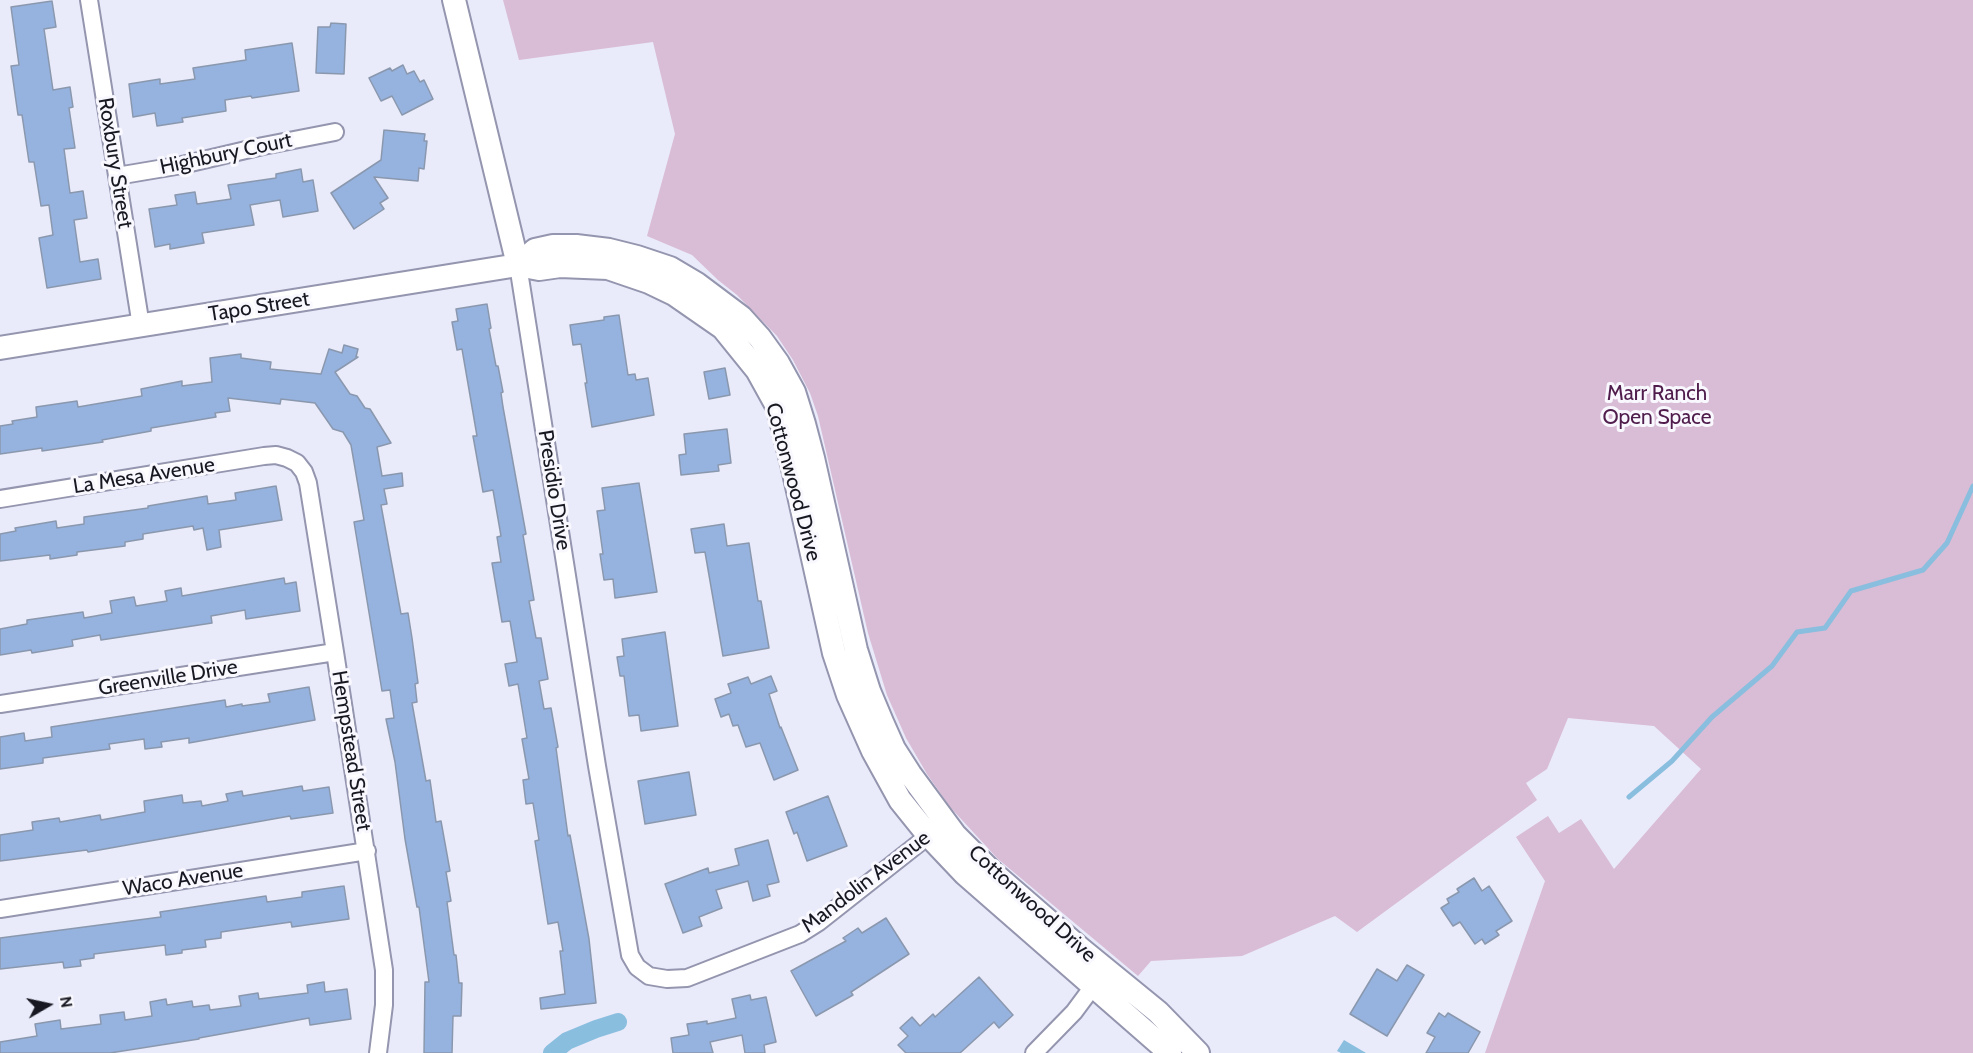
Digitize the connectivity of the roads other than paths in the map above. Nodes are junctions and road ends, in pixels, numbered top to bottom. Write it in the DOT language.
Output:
graph roads {
  1 [pos="89,0"];
  2 [pos="454,0"];
  3 [pos="335,132"];
  4 [pos="117,176"];
  5 [pos="518,265"];
  6 [pos="141,326"];
  7 [pos="0,348"];
  8 [pos="287,458"];
  9 [pos="0,499"];
  10 [pos="335,652"];
  11 [pos="0,704"];
  12 [pos="936,829"];
  13 [pos="367,851"];
  14 [pos="0,909"];
  15 [pos="649,976"];
  16 [pos="1100,977"];
  17 [pos="378,1053"];
  18 [pos="1034,1053"];
  19 [pos="1170,1053"];
  20 [pos="1198,1053"];
  1 -- 4 [label="street, Roxbury Street"];
  2 -- 5 [label="street, Presidio Drive"];
  3 -- 4 [label="street, Highbury Court"];
  4 -- 6 [label="street, Roxbury Street"];
  5 -- 6 [label="street, Tapo Street"];
  5 -- 12 [label="street, Cottonwood Drive"];
  5 -- 15 [label="street, Presidio Drive"];
  6 -- 7 [label="street, Tapo Street"];
  8 -- 9 [label="street, La Mesa Avenue"];
  8 -- 10 [label="street, Hempstead Street"];
  10 -- 11 [label="street, Greenville Drive"];
  10 -- 13 [label="street, Hempstead Street"];
  12 -- 15 [label="street, Mandolin Avenue"];
  12 -- 16 [label="street, Cottonwood Drive"];
  13 -- 14 [label="street, Waco Avenue"];
  13 -- 17 [label="street, Hempstead Street"];
  16 -- 18 [label="street"];
  16 -- 19 [label="street, Cottonwood Drive"];
  16 -- 20 [label="street, Cottonwood Drive"];
}
